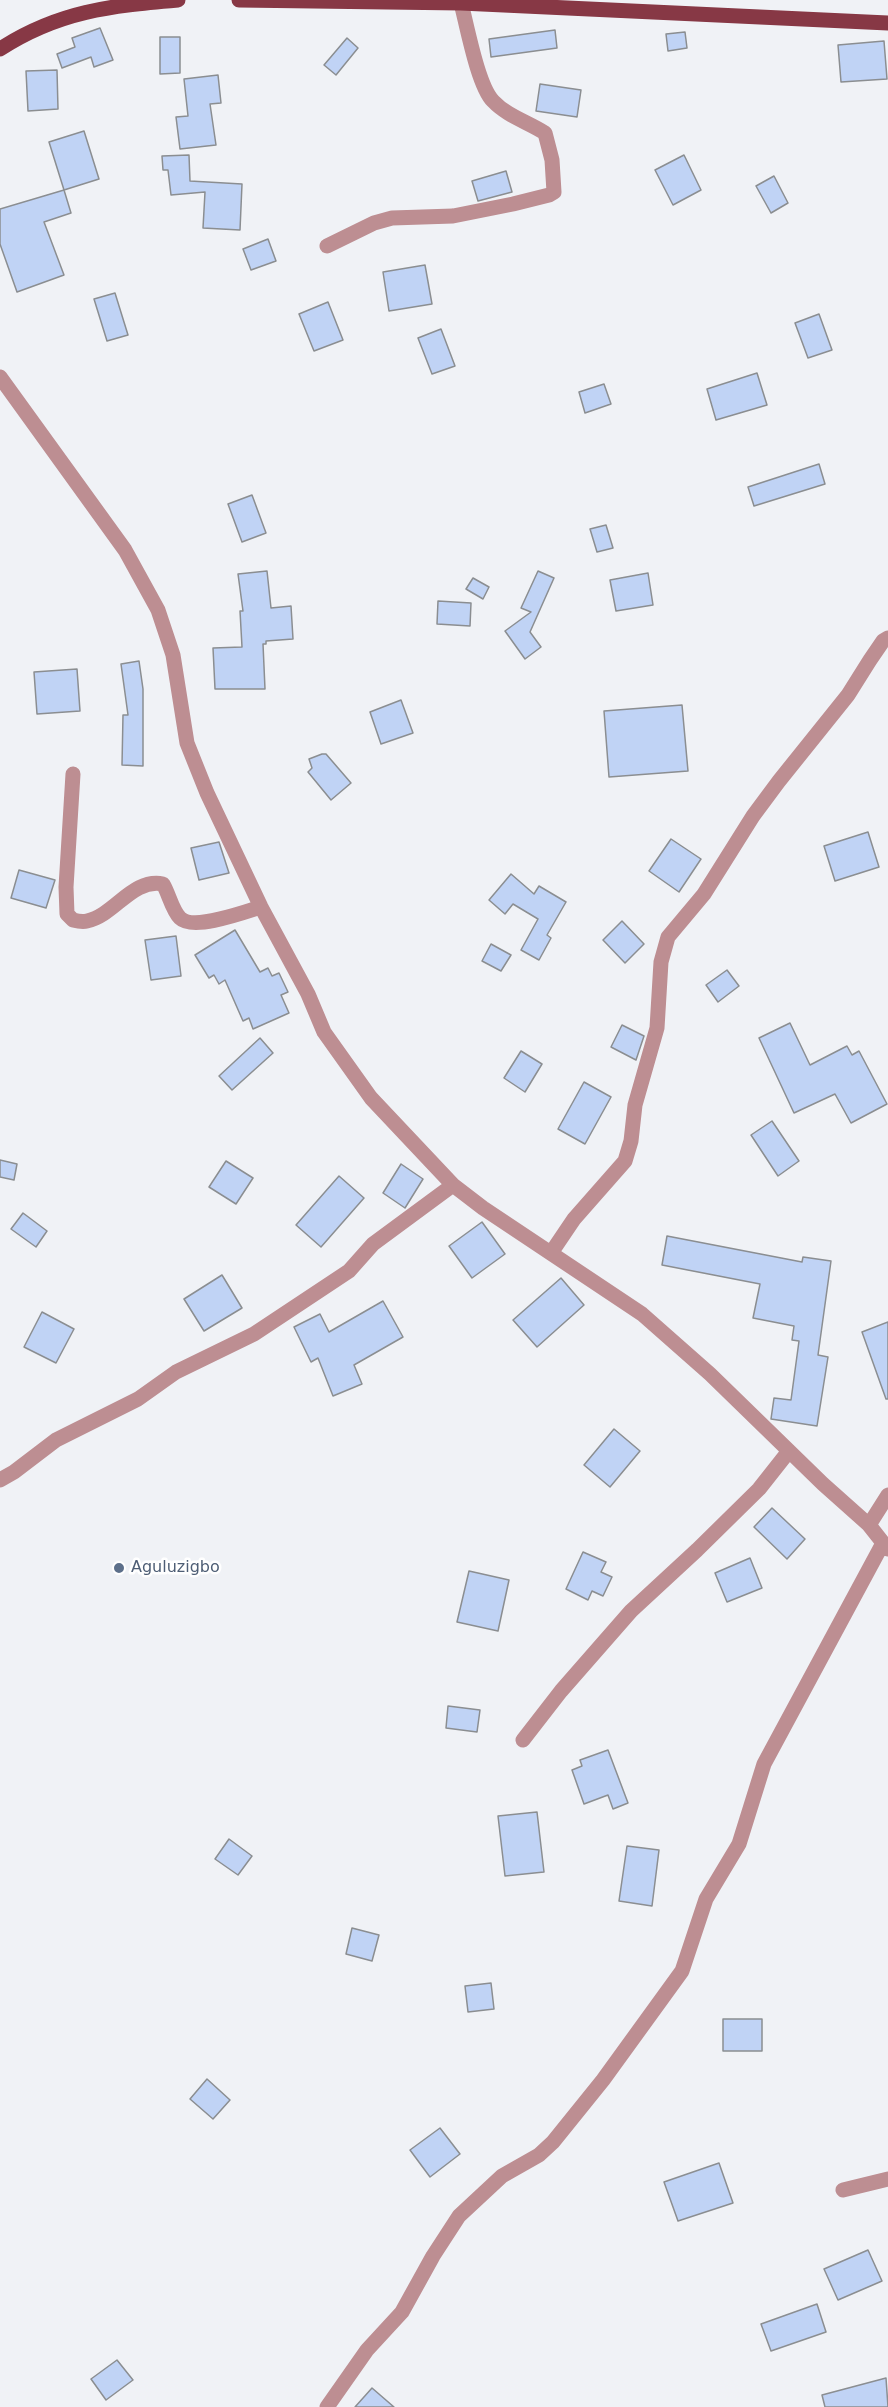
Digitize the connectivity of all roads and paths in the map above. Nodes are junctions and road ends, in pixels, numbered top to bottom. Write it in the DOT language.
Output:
graph roads {
  1 [pos="178,0"];
  2 [pos="239,0"];
  3 [pos="461,3"];
  4 [pos="888,23"];
  5 [pos="0,49"];
  6 [pos="327,246"];
  7 [pos="0,377"];
  8 [pos="888,638"];
  9 [pos="73,774"];
  10 [pos="261,907"];
  11 [pos="453,1185"];
  12 [pos="551,1253"];
  13 [pos="789,1451"];
  14 [pos="0,1480"];
  15 [pos="888,1495"];
  16 [pos="869,1525"];
  17 [pos="886,1546"];
  18 [pos="523,1740"];
  19 [pos="888,2179"];
  20 [pos="843,2190"];
  21 [pos="327,2407"];
  1 -- 5 [label="main road"];
  2 -- 3 [label="main road"];
  3 -- 4 [label="main road"];
  3 -- 6 [label="street"];
  7 -- 10 [label="street"];
  8 -- 12 [label="street"];
  9 -- 10 [label="street"];
  10 -- 11 [label="street"];
  11 -- 12 [label="street"];
  11 -- 14 [label="street"];
  12 -- 13 [label="street"];
  13 -- 16 [label="street"];
  13 -- 18 [label="street"];
  15 -- 16 [label="street"];
  16 -- 17 [label="street"];
  17 -- 21 [label="street"];
  19 -- 20 [label="street"];
}
